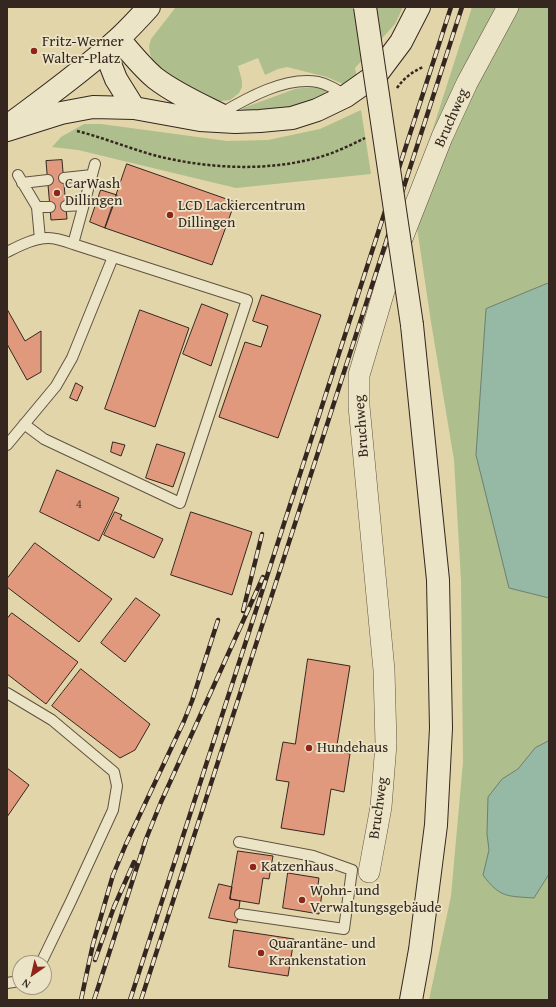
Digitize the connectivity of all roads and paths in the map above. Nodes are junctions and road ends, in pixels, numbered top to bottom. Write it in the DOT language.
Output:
graph roads {
  1 [pos="149,7"];
  2 [pos="365,7"];
  3 [pos="419,7"];
  4 [pos="508,7"];
  5 [pos="112,45"];
  6 [pos="346,96"];
  7 [pos="134,108"];
  8 [pos="228,118"];
  9 [pos="7,126"];
  10 [pos="7,130"];
  11 [pos="95,164"];
  12 [pos="92,175"];
  13 [pos="64,178"];
  14 [pos="48,180"];
  15 [pos="84,205"];
  16 [pos="66,206"];
  17 [pos="36,207"];
  18 [pos="50,207"];
  19 [pos="40,239"];
  20 [pos="72,244"];
  21 [pos="7,252"];
  22 [pos="113,257"];
  23 [pos="24,424"];
  24 [pos="7,445"];
  25 [pos="7,693"];
  26 [pos="240,842"];
  27 [pos="360,871"];
  28 [pos="240,914"];
  29 [pos="45,955"];
  30 [pos="410,1000"];
  1 -- 5 [label="main road"];
  2 -- 30 [label="main road, bridge"];
  3 -- 6 [label="main road"];
  4 -- 27 [label="street, Bruchweg"];
  5 -- 7 [label="main road"];
  5 -- 8 [label="main road"];
  5 -- 9 [label="main road"];
  6 -- 8 [label="main road"];
  6 -- 8 [label="lane"];
  7 -- 8 [label="main road"];
  7 -- 10 [label="main road"];
  11 -- 12 [label="lane"];
  12 -- 13 [label="lane"];
  12 -- 15 [label="lane"];
  14 -- 17 [label="lane"];
  15 -- 16 [label="lane"];
  15 -- 20 [label="lane"];
  17 -- 18 [label="lane"];
  17 -- 19 [label="lane"];
  19 -- 20 [label="lane"];
  19 -- 21 [label="lane"];
  20 -- 22 [label="lane"];
  22 -- 23 [label="lane"];
  22 -- 23 [label="lane"];
  23 -- 24 [label="lane"];
  25 -- 29 [label="lane"];
  26 -- 27 [label="lane"];
  27 -- 28 [label="lane"];
}
